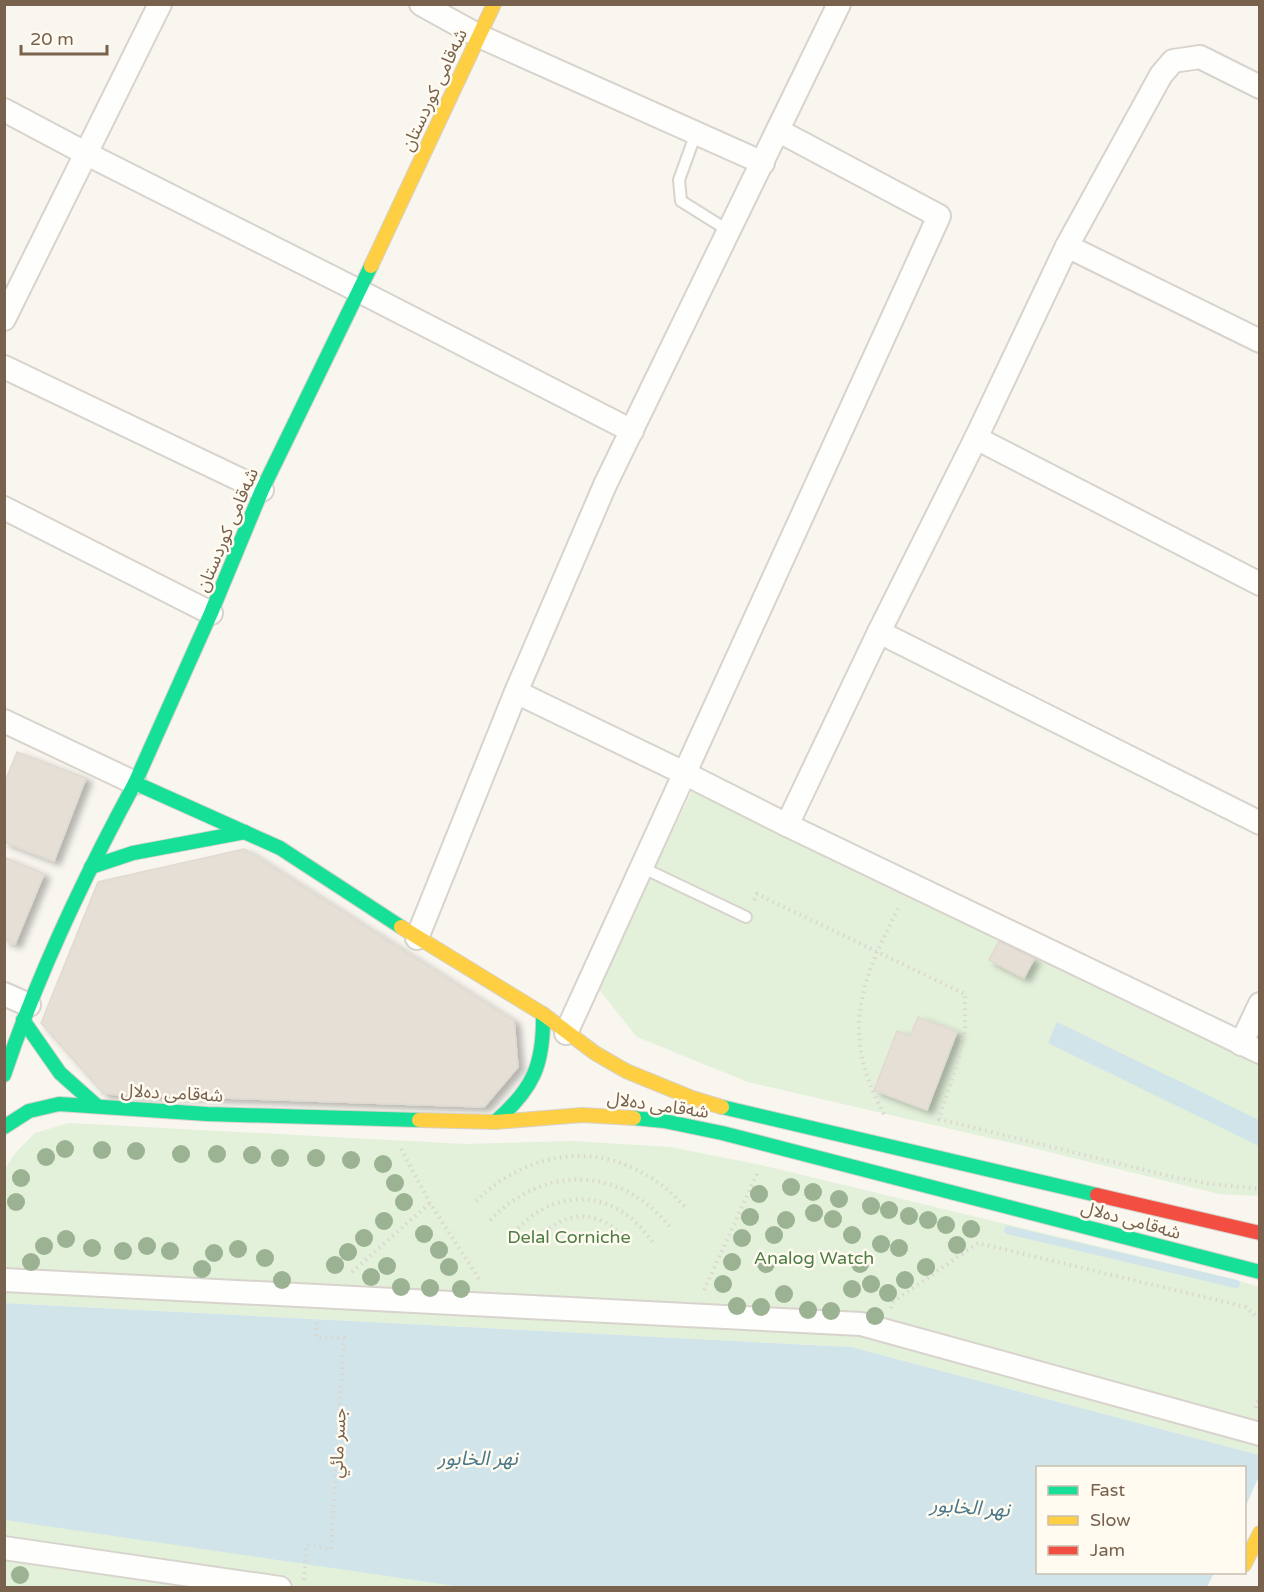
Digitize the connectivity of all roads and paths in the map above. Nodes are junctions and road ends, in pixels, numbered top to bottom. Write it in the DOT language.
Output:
graph roads {
  1 [pos="160,4"];
  2 [pos="421,4"];
  3 [pos="494,4"];
  4 [pos="839,4"];
  5 [pos="479,36"];
  6 [pos="1260,87"];
  7 [pos="4,110"];
  8 [pos="779,130"];
  9 [pos="696,133"];
  10 [pos="85,153"];
  11 [pos="763,163"];
  12 [pos="729,231"];
  13 [pos="1066,246"];
  14 [pos="359,291"];
  15 [pos="4,319"];
  16 [pos="1260,341"];
  17 [pos="4,367"];
  18 [pos="632,431"];
  19 [pos="976,438"];
  20 [pos="262,490"];
  21 [pos="4,508"];
  22 [pos="1260,584"];
  23 [pos="211,613"];
  24 [pos="879,632"];
  25 [pos="516,692"];
  26 [pos="4,721"];
  27 [pos="684,773"];
  28 [pos="135,783"];
  29 [pos="1260,823"];
  30 [pos="788,825"];
  31 [pos="245,832"];
  32 [pos="91,867"];
  33 [pos="641,867"];
  34 [pos="910,885"];
  35 [pos="746,917"];
  36 [pos="417,938"];
  37 [pos="876,951"];
  38 [pos="4,994"];
  39 [pos="1260,1004"];
  40 [pos="26,1013"];
  41 [pos="543,1014"];
  42 [pos="566,1033"];
  43 [pos="1250,1048"];
  44 [pos="4,1075"];
  45 [pos="97,1106"];
  46 [pos="397,1119"];
  47 [pos="495,1122"];
  48 [pos="4,1127"];
  49 [pos="906,1150"];
  50 [pos="761,1165"];
  51 [pos="1260,1189"];
  52 [pos="476,1201"];
  53 [pos="430,1203"];
  54 [pos="686,1208"];
  55 [pos="490,1220"];
  56 [pos="1260,1225"];
  57 [pos="670,1227"];
  58 [pos="1243,1229"];
  59 [pos="1260,1233"];
  60 [pos="540,1236"];
  61 [pos="510,1237"];
  62 [pos="625,1238"];
  63 [pos="653,1243"];
  64 [pos="1259,1272"];
  65 [pos="4,1280"];
  66 [pos="350,1298"];
  67 [pos="496,1306"];
  68 [pos="693,1316"];
  69 [pos="317,1319"];
  70 [pos="1260,1320"];
  71 [pos="882,1329"];
  72 [pos="1260,1434"];
  73 [pos="1260,1533"];
  74 [pos="4,1548"];
  75 [pos="1246,1563"];
  76 [pos="306,1564"];
  77 [pos="280,1587"];
  1 -- 10 [label="street"];
  2 -- 5 [label="street"];
  3 -- 5 [label="main road, شەقامی کوردستان"];
  4 -- 8 [label="street"];
  5 -- 9 [label="street"];
  5 -- 14 [label="main road, شەقامی کوردستان"];
  6 -- 13 [label="street"];
  7 -- 10 [label="street"];
  8 -- 11 [label="street"];
  8 -- 27 [label="street"];
  9 -- 11 [label="street"];
  9 -- 12 [label="lane"];
  10 -- 14 [label="street"];
  10 -- 15 [label="street"];
  11 -- 12 [label="street"];
  12 -- 18 [label="street"];
  13 -- 16 [label="street"];
  13 -- 19 [label="street"];
  14 -- 18 [label="street"];
  14 -- 20 [label="main road, شەقامی کوردستان"];
  17 -- 20 [label="street"];
  18 -- 25 [label="street"];
  19 -- 22 [label="street"];
  19 -- 24 [label="street"];
  20 -- 23 [label="main road, شەقامی کوردستان"];
  21 -- 23 [label="street"];
  23 -- 28 [label="main road, شەقامی کوردستان"];
  24 -- 29 [label="street"];
  24 -- 30 [label="street"];
  25 -- 27 [label="street"];
  25 -- 36 [label="street"];
  26 -- 28 [label="street"];
  27 -- 30 [label="street"];
  27 -- 33 [label="street"];
  28 -- 31 [label="main road, شەقامی دەلال"];
  28 -- 32 [label="main road, شەقامی کوردستان"];
  30 -- 34 [label="street"];
  31 -- 32 [label="main road"];
  31 -- 36 [label="main road, شەقامی دەلال"];
  32 -- 40 [label="main road, شەقامی کوردستان"];
  33 -- 35 [label="lane"];
  33 -- 42 [label="street"];
  34 -- 37 [label="path"];
  34 -- 43 [label="street"];
  35 -- 37 [label="path"];
  36 -- 41 [label="main road, شەقامی دەلال"];
  37 -- 49 [label="path"];
  37 -- 51 [label="path"];
  38 -- 40 [label="street"];
  39 -- 43 [label="street"];
  40 -- 44 [label="main road, شەقامی کوردستان"];
  40 -- 45 [label="main road"];
  41 -- 42 [label="main road, شەقامی دەلال"];
  41 -- 47 [label="main road"];
  42 -- 49 [label="main road, شەقامی دەلال"];
  45 -- 46 [label="main road, شەقامی دەلال"];
  45 -- 48 [label="main road, شەقامی دەلال"];
  46 -- 47 [label="main road, شەقامی دەلال"];
  46 -- 53 [label="path"];
  47 -- 64 [label="main road, شەقامی دەلال"];
  49 -- 58 [label="main road, شەقامی دەلال"];
  50 -- 68 [label="path"];
  52 -- 54 [label="path"];
  53 -- 66 [label="path"];
  53 -- 67 [label="path"];
  55 -- 57 [label="path"];
  56 -- 58 [label="main road"];
  58 -- 59 [label="main road, شەقامی دەلال"];
  60 -- 62 [label="path"];
  61 -- 63 [label="path"];
  65 -- 66 [label="street"];
  66 -- 67 [label="street"];
  67 -- 68 [label="street"];
  68 -- 71 [label="street"];
  69 -- 76 [label="path, جسر مائي"];
  70 -- 71 [label="path"];
  71 -- 72 [label="street"];
  73 -- 75 [label="main road"];
  74 -- 77 [label="street"];
}
